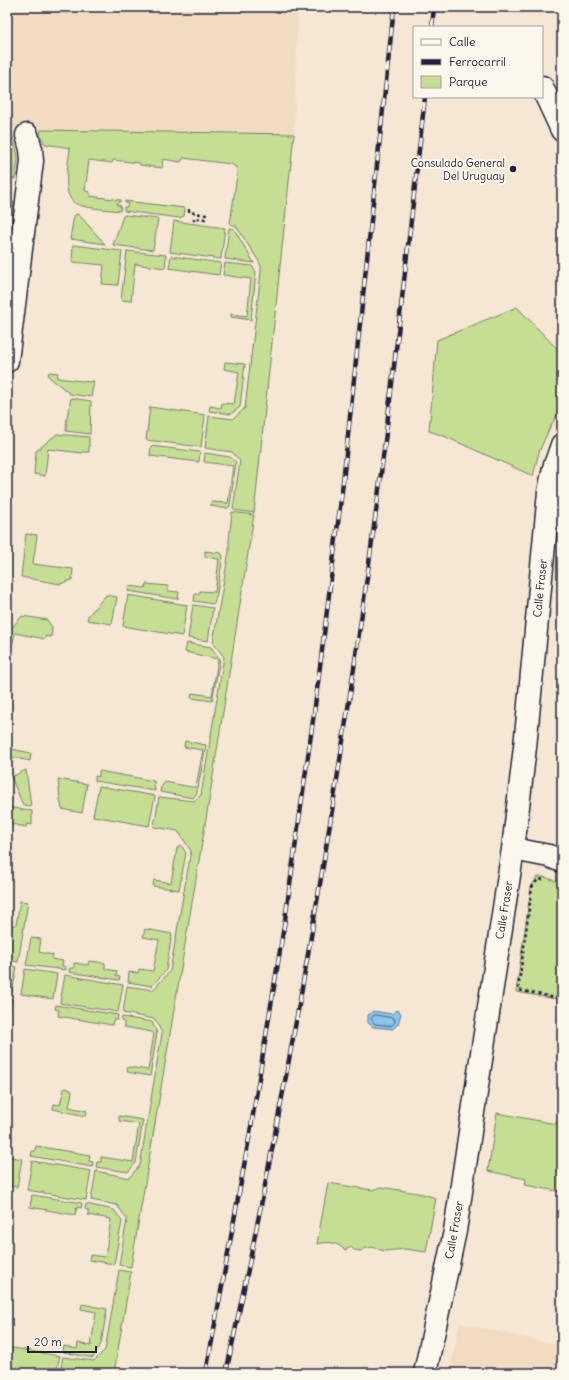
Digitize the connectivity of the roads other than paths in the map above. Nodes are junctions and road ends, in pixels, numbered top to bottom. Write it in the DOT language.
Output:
graph roads {
  1 [pos="543,89"];
  2 [pos="562,130"];
  3 [pos="27,135"];
  4 [pos="7,360"];
  5 [pos="562,445"];
  6 [pos="513,849"];
  7 [pos="562,861"];
  8 [pos="425,1373"];
  1 -- 2 [label="street"];
  3 -- 4 [label="street"];
  5 -- 6 [label="street, Calle Fraser"];
  6 -- 7 [label="street"];
  6 -- 8 [label="street, Calle Fraser"];
}
